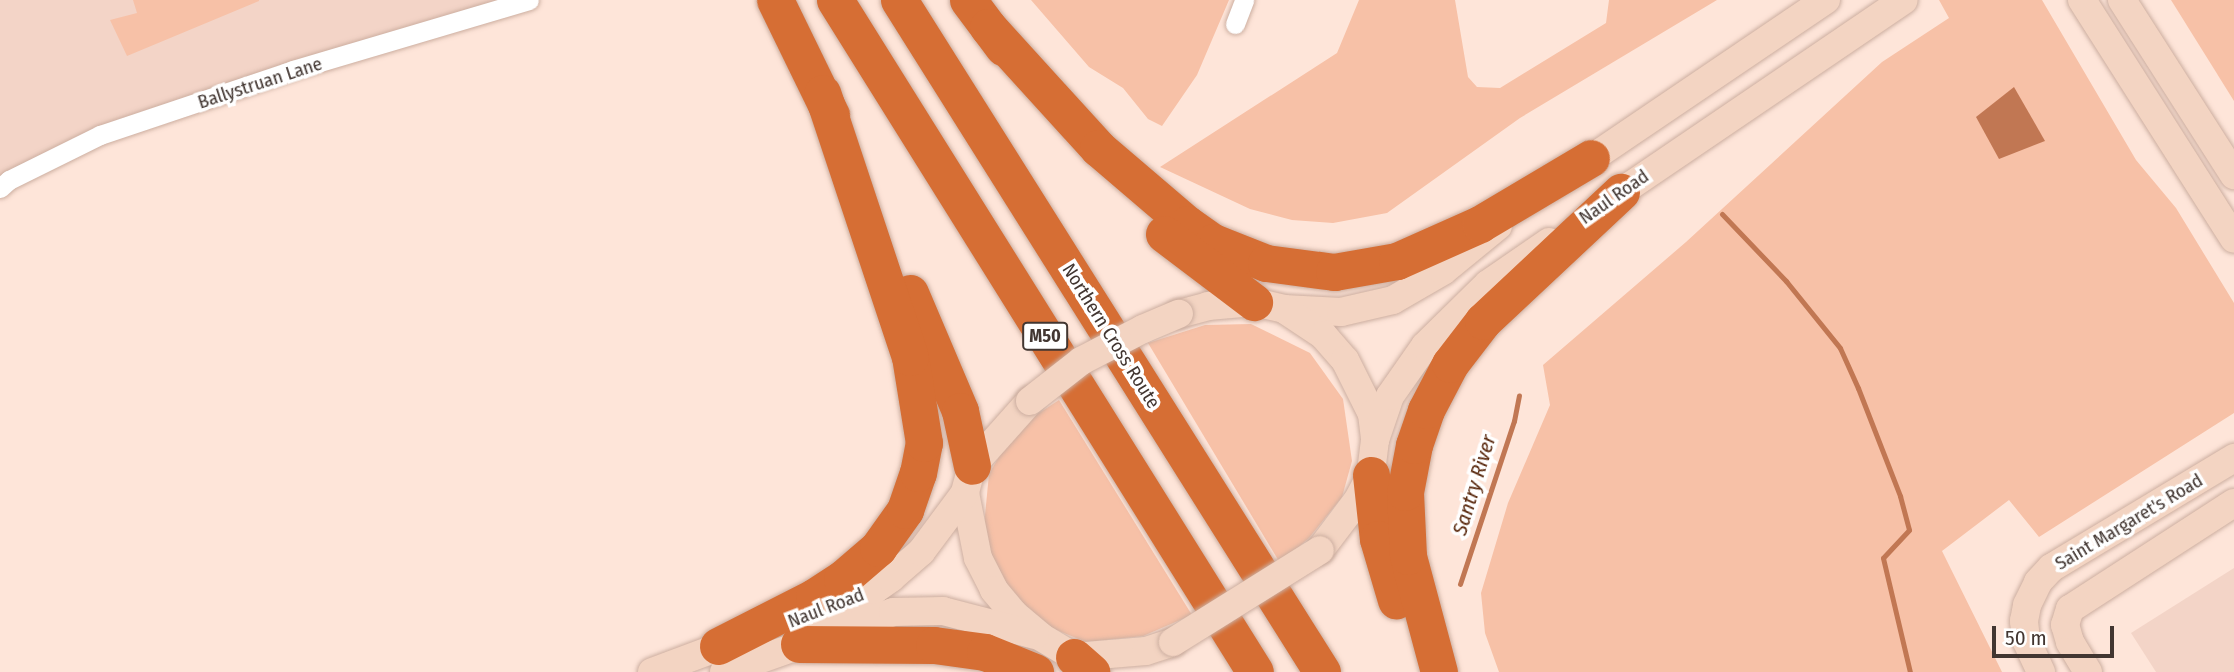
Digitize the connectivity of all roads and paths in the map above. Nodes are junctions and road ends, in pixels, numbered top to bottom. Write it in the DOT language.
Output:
graph roads {
  1 [pos="528,0"];
  2 [pos="775,0"];
  3 [pos="835,0"];
  4 [pos="899,0"];
  5 [pos="1244,0"];
  6 [pos="1826,0"];
  7 [pos="1904,0"];
  8 [pos="2122,0"];
  9 [pos="2083,1"];
  10 [pos="978,13"];
  11 [pos="1235,24"];
  12 [pos="822,93"];
  13 [pos="1591,158"];
  14 [pos="2234,176"];
  15 [pos="0,188"];
  16 [pos="1621,192"];
  17 [pos="2234,239"];
  18 [pos="1269,305"];
  19 [pos="1373,457"];
  20 [pos="2234,458"];
  21 [pos="969,479"];
  22 [pos="2234,503"];
  23 [pos="1041,637"];
  24 [pos="799,643"];
  25 [pos="721,659"];
  26 [pos="1083,664"];
  27 [pos="652,672"];
  28 [pos="1035,672"];
  29 [pos="1255,672"];
  30 [pos="1322,672"];
  31 [pos="1424,672"];
  32 [pos="1438,672"];
  33 [pos="2041,672"];
  34 [pos="2088,672"];
  1 -- 15 [label="street, Ballystruan Lane"];
  2 -- 12 [label="highway"];
  3 -- 29 [label="highway, M50"];
  4 -- 30 [label="highway, Northern Cross Route / M50"];
  5 -- 11 [label="street"];
  6 -- 13 [label="main road"];
  7 -- 16 [label="main road, Naul Road"];
  8 -- 14 [label="main road"];
  9 -- 17 [label="main road"];
  10 -- 13 [label="highway"];
  10 -- 18 [label="highway"];
  12 -- 21 [label="highway"];
  12 -- 25 [label="highway"];
  13 -- 18 [label="main road"];
  16 -- 19 [label="main road, Naul Road"];
  16 -- 32 [label="highway"];
  18 -- 19 [label="main road"];
  18 -- 21 [label="main road, Naul Road, bridge"];
  19 -- 26 [label="main road, Naul Road, bridge"];
  19 -- 31 [label="highway"];
  20 -- 33 [label="main road, Saint Margaret's Road"];
  21 -- 23 [label="main road"];
  21 -- 25 [label="main road, Naul Road"];
  22 -- 34 [label="main road, Saint Margaret's Road"];
  23 -- 24 [label="main road, Naul Road"];
  23 -- 26 [label="main road"];
  24 -- 25 [label="main road, Naul Road"];
  24 -- 28 [label="highway"];
  25 -- 27 [label="main road, Naul Road"];
}
